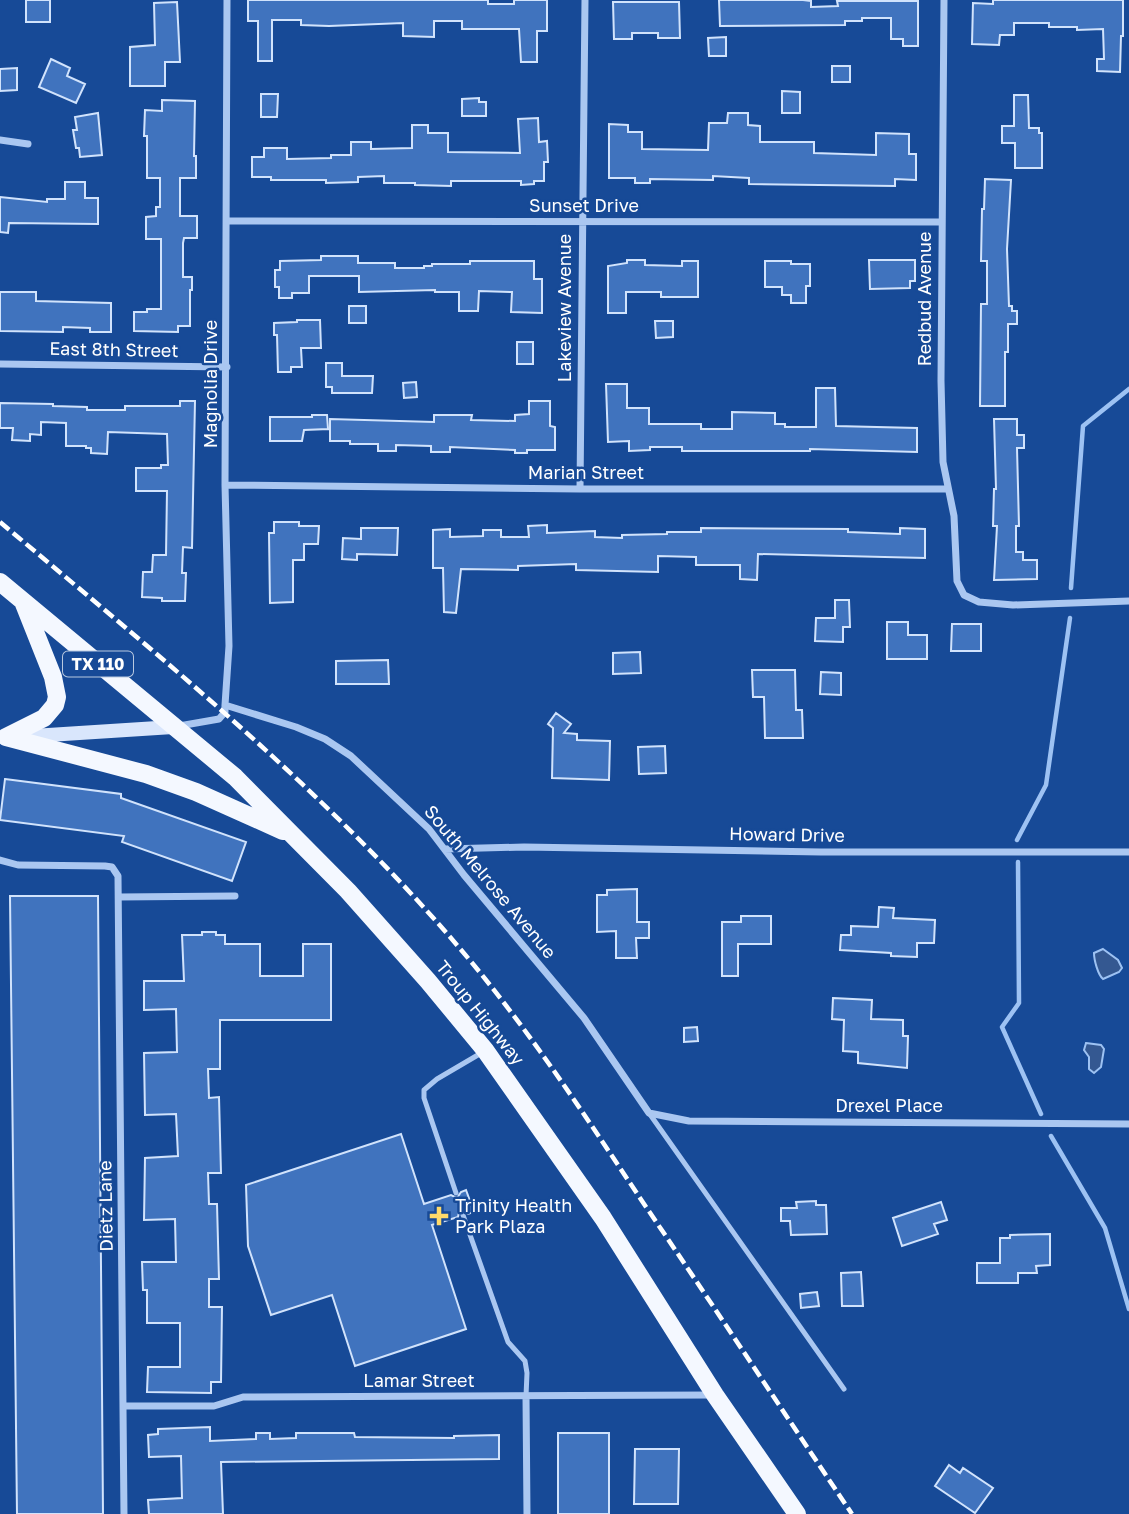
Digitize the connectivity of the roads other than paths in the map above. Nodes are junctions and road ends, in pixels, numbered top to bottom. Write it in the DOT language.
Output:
graph roads {
  1 [pos="227,0"];
  2 [pos="584,0"];
  3 [pos="944,0"];
  4 [pos="0,140"];
  5 [pos="28,144"];
  6 [pos="227,221"];
  7 [pos="581,221"];
  8 [pos="942,222"];
  9 [pos="0,364"];
  10 [pos="227,367"];
  11 [pos="225,485"];
  12 [pos="580,489"];
  13 [pos="947,489"];
  14 [pos="0,582"];
  15 [pos="23,601"];
  16 [pos="1129,601"];
  17 [pos="225,705"];
  18 [pos="173,727"];
  19 [pos="3,737"];
  20 [pos="292,835"];
  21 [pos="445,849"];
  22 [pos="1129,852"];
  23 [pos="0,860"];
  24 [pos="235,896"];
  25 [pos="119,897"];
  26 [pos="485,1050"];
  27 [pos="649,1113"];
  28 [pos="1129,1124"];
  29 [pos="456,1193"];
  30 [pos="463,1215"];
  31 [pos="844,1389"];
  32 [pos="715,1395"];
  33 [pos="526,1396"];
  34 [pos="124,1406"];
  35 [pos="124,1514"];
  36 [pos="527,1514"];
  37 [pos="797,1514"];
  1 -- 6 [label="street, Magnolia Drive"];
  2 -- 7 [label="street, Lakeview Avenue"];
  3 -- 8 [label="street, Redbud Avenue"];
  4 -- 5 [label="street"];
  6 -- 7 [label="street, Sunset Drive"];
  6 -- 10 [label="street, Magnolia Drive"];
  7 -- 8 [label="street, Sunset Drive"];
  7 -- 12 [label="street, Lakeview Avenue"];
  8 -- 13 [label="street, Redbud Avenue"];
  9 -- 10 [label="street, East 8th Street"];
  10 -- 11 [label="street, Magnolia Drive"];
  11 -- 12 [label="street, Marian Street"];
  11 -- 17 [label="street, Magnolia Drive"];
  12 -- 13 [label="street, Marian Street"];
  13 -- 16 [label="street, Redbud Avenue"];
  14 -- 15 [label="main road, TX 110"];
  15 -- 18 [label="main road, TX 110"];
  15 -- 19 [label="main road"];
  17 -- 18 [label="street"];
  17 -- 21 [label="street, South Melrose Avenue"];
  18 -- 19 [label="main road"];
  18 -- 20 [label="main road, Troup Highway / TX 110"];
  19 -- 20 [label="main road"];
  20 -- 26 [label="main road, Troup Highway"];
  21 -- 22 [label="street, Howard Drive"];
  21 -- 27 [label="street, South Melrose Avenue"];
  23 -- 25 [label="street, Dietz Lane"];
  24 -- 25 [label="street"];
  25 -- 34 [label="street, Dietz Lane"];
  26 -- 29 [label="lane"];
  26 -- 32 [label="main road, Troup Highway"];
  27 -- 28 [label="street, Drexel Place"];
  27 -- 31 [label="lane"];
  30 -- 33 [label="lane"];
  32 -- 33 [label="street, Lamar Street"];
  32 -- 37 [label="main road, Troup Highway"];
  33 -- 34 [label="street, Lamar Street"];
  33 -- 36 [label="street"];
  34 -- 35 [label="street, Dietz Lane"];
}
